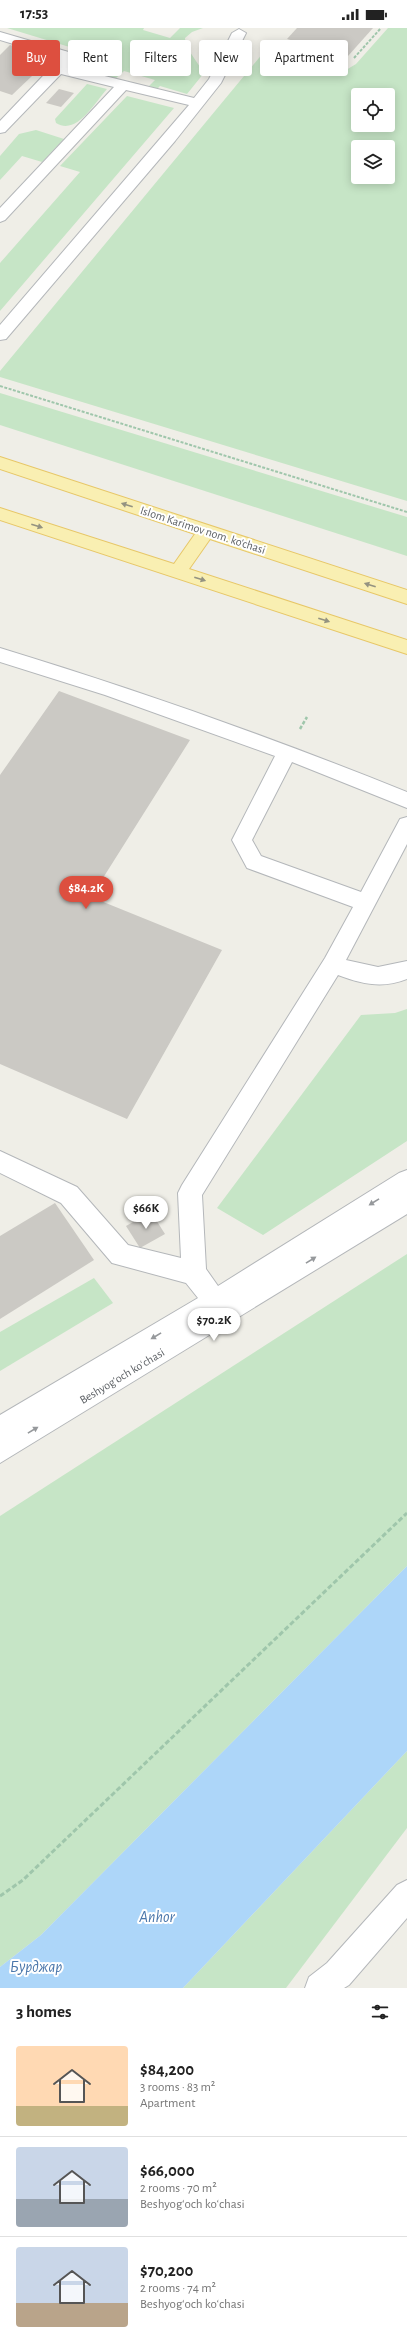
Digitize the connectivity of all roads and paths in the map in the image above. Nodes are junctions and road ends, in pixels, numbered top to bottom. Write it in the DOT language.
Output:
graph roads {
  1 [pos="381,28"];
  2 [pos="239,33"];
  3 [pos="0,36"];
  4 [pos="14,40"];
  5 [pos="60,53"];
  6 [pos="354,58"];
  7 [pos="60,68"];
  8 [pos="60,69"];
  9 [pos="52,76"];
  10 [pos="123,85"];
  11 [pos="197,103"];
  12 [pos="0,129"];
  13 [pos="0,217"];
  14 [pos="0,335"];
  15 [pos="0,386"];
  16 [pos="0,462"];
  17 [pos="407,512"];
  18 [pos="0,514"];
  19 [pos="206,531"];
  20 [pos="178,572"];
  21 [pos="407,597"];
  22 [pos="407,647"];
  23 [pos="0,655"];
  24 [pos="287,752"];
  25 [pos="407,800"];
  26 [pos="407,825"];
  27 [pos="366,903"];
  28 [pos="333,964"];
  29 [pos="407,970"];
  30 [pos="0,1162"];
  31 [pos="407,1181"];
  32 [pos="407,1200"];
  33 [pos="194,1273"];
  34 [pos="219,1308"];
  35 [pos="0,1429"];
  36 [pos="0,1450"];
  37 [pos="407,1513"];
  38 [pos="407,1895"];
  39 [pos="0,1896"];
  40 [pos="320,1988"];
  1 -- 6 [label="path"];
  2 -- 11 [label="street"];
  3 -- 4 [label="street"];
  5 -- 7 [label="street"];
  8 -- 10 [label="street"];
  9 -- 12 [label="street"];
  10 -- 11 [label="street"];
  10 -- 13 [label="street"];
  11 -- 14 [label="street"];
  15 -- 17 [label="path"];
  19 -- 16 [label="main road, Islom Karimov nom. ko'chasi, one-way"];
  18 -- 20 [label="main road, one-way"];
  19 -- 20 [label="main road"];
  21 -- 19 [label="main road, Islom Karimov nom. ko'chasi, one-way"];
  20 -- 22 [label="main road, one-way"];
  23 -- 24 [label="street"];
  24 -- 25 [label="street"];
  24 -- 27 [label="street"];
  26 -- 27 [label="street"];
  27 -- 28 [label="street"];
  28 -- 29 [label="street"];
  28 -- 33 [label="street"];
  30 -- 33 [label="street"];
  31 -- 34 [label="street, Beshyogʻoch koʻchasi, one-way"];
  34 -- 32 [label="street, Beshyogʻoch koʻchasi, one-way"];
  33 -- 34 [label="street"];
  34 -- 35 [label="street, Beshyogʻoch koʻchasi, one-way"];
  36 -- 34 [label="street, Beshyogʻoch koʻchasi, one-way"];
  37 -- 39 [label="path"];
  38 -- 40 [label="street"];
}
